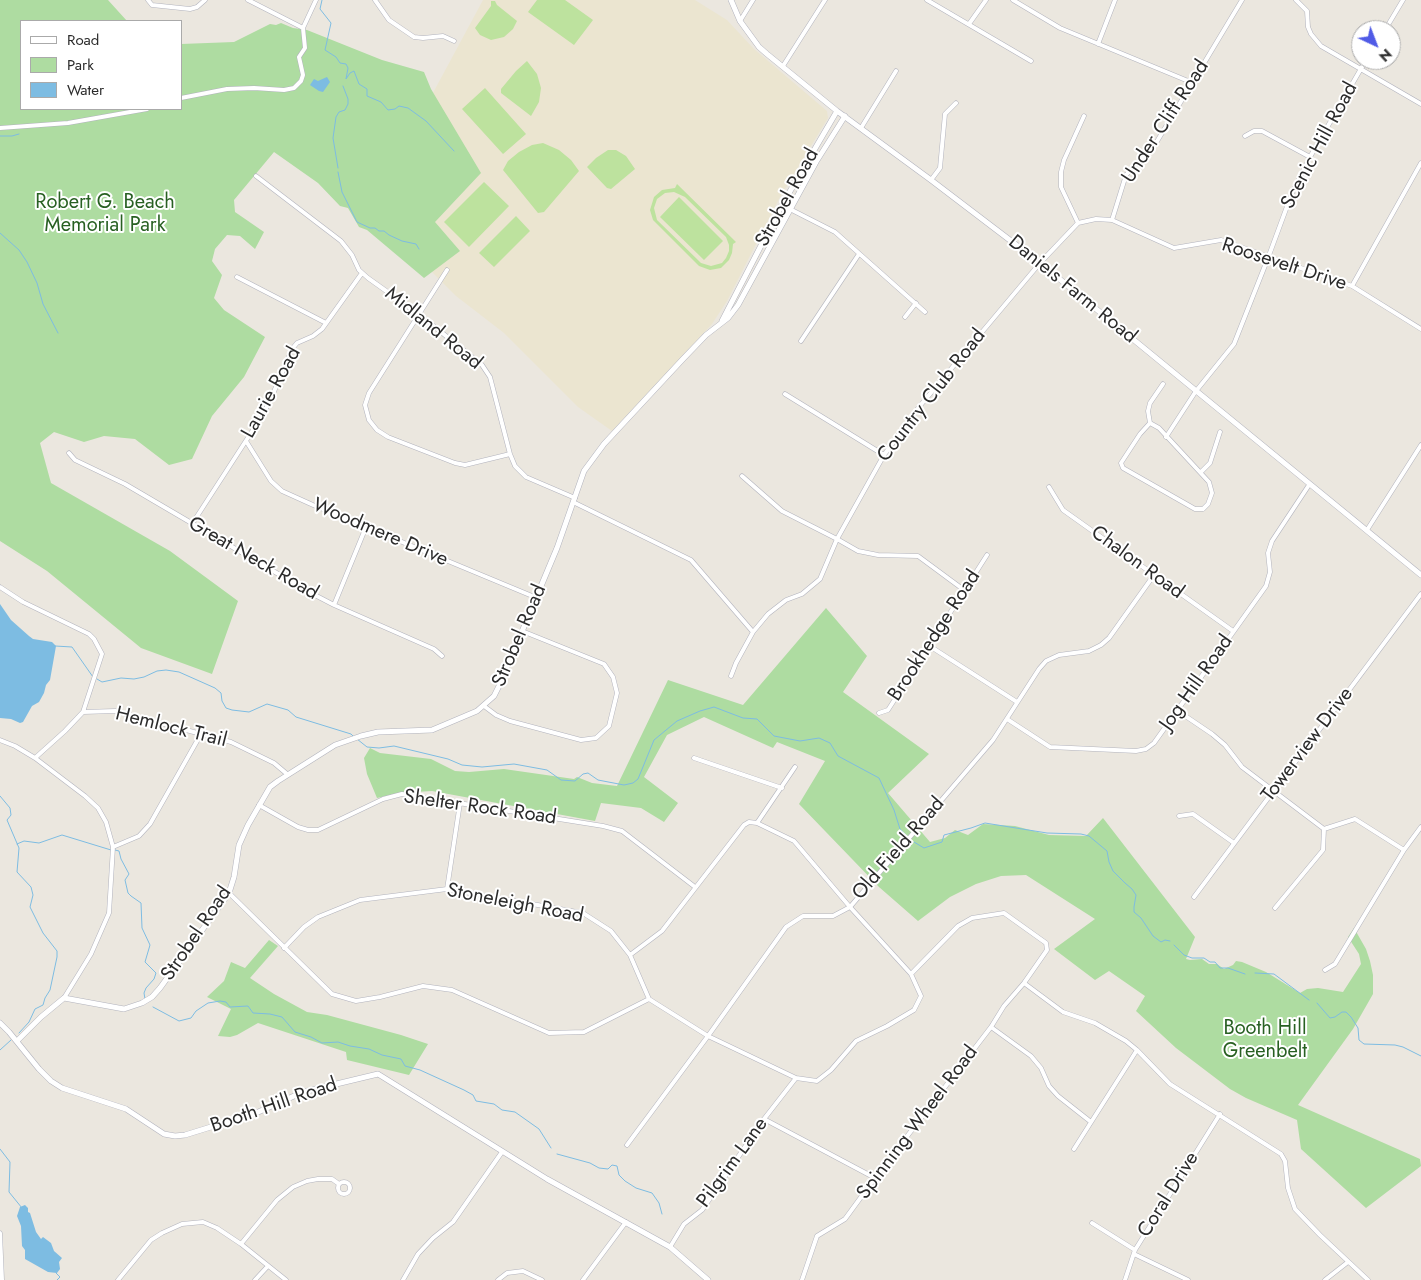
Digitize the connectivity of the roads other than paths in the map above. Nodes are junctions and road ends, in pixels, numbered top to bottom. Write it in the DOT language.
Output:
graph roads {
  1 [pos="148,0"];
  2 [pos="205,0"];
  3 [pos="248,0"];
  4 [pos="316,0"];
  5 [pos="375,0"];
  6 [pos="731,0"];
  7 [pos="753,0"];
  8 [pos="825,0"];
  9 [pos="927,0"];
  10 [pos="986,0"];
  11 [pos="1013,0"];
  12 [pos="1115,0"];
  13 [pos="1242,0"];
  14 [pos="1296,0"];
  15 [pos="1403,0"];
  16 [pos="1390,20"];
  17 [pos="740,21"];
  18 [pos="969,24"];
  19 [pos="304,28"];
  20 [pos="454,41"];
  21 [pos="1098,44"];
  22 [pos="1032,61"];
  23 [pos="1351,63"];
  24 [pos="783,66"];
  25 [pos="1360,70"];
  26 [pos="1363,70"];
  27 [pos="896,71"];
  28 [pos="1192,84"];
  29 [pos="182,98"];
  30 [pos="956,103"];
  31 [pos="1421,104"];
  32 [pos="141,110"];
  33 [pos="837,111"];
  34 [pos="845,116"];
  35 [pos="1084,116"];
  36 [pos="0,128"];
  37 [pos="862,128"];
  38 [pos="1245,136"];
  39 [pos="1310,157"];
  40 [pos="1421,163"];
  41 [pos="256,176"];
  42 [pos="931,180"];
  43 [pos="782,205"];
  44 [pos="790,209"];
  45 [pos="1112,220"];
  46 [pos="1078,223"];
  47 [pos="859,254"];
  48 [pos="1268,258"];
  49 [pos="1040,263"];
  50 [pos="447,270"];
  51 [pos="362,273"];
  52 [pos="237,277"];
  53 [pos="741,285"];
  54 [pos="1352,286"];
  55 [pos="748,289"];
  56 [pos="916,304"];
  57 [pos="926,312"];
  58 [pos="420,315"];
  59 [pos="905,317"];
  60 [pos="721,322"];
  61 [pos="326,323"];
  62 [pos="1421,330"];
  63 [pos="801,341"];
  64 [pos="1163,384"];
  65 [pos="1196,391"];
  66 [pos="785,394"];
  67 [pos="1150,424"];
  68 [pos="1220,432"];
  69 [pos="1166,437"];
  70 [pos="246,441"];
  71 [pos="1421,445"];
  72 [pos="69,453"];
  73 [pos="510,454"];
  74 [pos="884,455"];
  75 [pos="1200,472"];
  76 [pos="742,476"];
  77 [pos="1309,485"];
  78 [pos="1048,487"];
  79 [pos="574,500"];
  80 [pos="192,524"];
  81 [pos="366,527"];
  82 [pos="1367,530"];
  83 [pos="837,538"];
  84 [pos="987,555"];
  85 [pos="1421,574"];
  86 [pos="1154,575"];
  87 [pos="0,587"];
  88 [pos="964,590"];
  89 [pos="1421,594"];
  90 [pos="536,598"];
  91 [pos="334,605"];
  92 [pos="522,630"];
  93 [pos="1233,631"];
  94 [pos="753,632"];
  95 [pos="928,646"];
  96 [pos="442,656"];
  97 [pos="731,676"];
  98 [pos="1017,702"];
  99 [pos="484,706"];
  100 [pos="1178,711"];
  101 [pos="83,712"];
  102 [pos="879,714"];
  103 [pos="1007,719"];
  104 [pos="201,734"];
  105 [pos="0,740"];
  106 [pos="35,758"];
  107 [pos="694,758"];
  108 [pos="796,767"];
  109 [pos="287,774"];
  110 [pos="782,788"];
  111 [pos="1274,792"];
  112 [pos="460,803"];
  113 [pos="259,805"];
  114 [pos="1179,816"];
  115 [pos="757,823"];
  116 [pos="1421,827"];
  117 [pos="1324,829"];
  118 [pos="1234,843"];
  119 [pos="113,850"];
  120 [pos="1404,850"];
  121 [pos="447,888"];
  122 [pos="695,888"];
  123 [pos="229,893"];
  124 [pos="1194,897"];
  125 [pos="850,907"];
  126 [pos="1276,908"];
  127 [pos="284,948"];
  128 [pos="630,955"];
  129 [pos="1324,970"];
  130 [pos="911,974"];
  131 [pos="1024,983"];
  132 [pos="64,998"];
  133 [pos="649,999"];
  134 [pos="0,1023"];
  135 [pos="991,1027"];
  136 [pos="708,1036"];
  137 [pos="17,1041"];
  138 [pos="1137,1050"];
  139 [pos="796,1078"];
  140 [pos="1220,1114"];
  141 [pos="764,1119"];
  142 [pos="1090,1122"];
  143 [pos="627,1145"];
  144 [pos="1074,1148"];
  145 [pos="502,1152"];
  146 [pos="875,1178"];
  147 [pos="339,1184"];
  148 [pos="626,1222"];
  149 [pos="1092,1223"];
  150 [pos="0,1232"];
  151 [pos="241,1244"];
  152 [pos="670,1247"];
  153 [pos="1134,1252"];
  154 [pos="1348,1262"];
  155 [pos="268,1266"];
  156 [pos="2,1280"];
  157 [pos="118,1280"];
  158 [pos="255,1280"];
  159 [pos="286,1280"];
  160 [pos="403,1280"];
  161 [pos="498,1280"];
  162 [pos="542,1280"];
  163 [pos="583,1280"];
  164 [pos="708,1280"];
  165 [pos="802,1280"];
  166 [pos="1125,1280"];
  167 [pos="1188,1280"];
  168 [pos="1325,1280"];
  169 [pos="1368,1280"];
  1 -- 2 [label="street"];
  3 -- 19 [label="street"];
  4 -- 19 [label="street"];
  5 -- 20 [label="street"];
  6 -- 17 [label="street, Daniels Farm Road"];
  7 -- 17 [label="street"];
  8 -- 24 [label="street"];
  9 -- 18 [label="street"];
  10 -- 18 [label="street"];
  11 -- 21 [label="street"];
  12 -- 21 [label="street"];
  13 -- 28 [label="street, Under Cliff Road"];
  14 -- 23 [label="street"];
  15 -- 16 [label="street"];
  17 -- 24 [label="street, Daniels Farm Road"];
  18 -- 22 [label="street"];
  19 -- 29 [label="street"];
  21 -- 28 [label="street"];
  24 -- 33 [label="street, Daniels Farm Road"];
  25 -- 39 [label="street, Scenic Hill Road"];
  26 -- 31 [label="street"];
  27 -- 37 [label="street"];
  28 -- 45 [label="street, Under Cliff Road"];
  30 -- 42 [label="street"];
  32 -- 36 [label="street"];
  33 -- 34 [label="street, Daniels Farm Road"];
  33 -- 43 [label="street, Strobel Road"];
  34 -- 37 [label="street, Daniels Farm Road"];
  34 -- 44 [label="street, Strobel Road"];
  35 -- 46 [label="street"];
  37 -- 42 [label="street, Daniels Farm Road"];
  38 -- 39 [label="street"];
  39 -- 48 [label="street, Scenic Hill Road"];
  40 -- 54 [label="street"];
  41 -- 51 [label="street, Midland Road"];
  42 -- 49 [label="street, Daniels Farm Road"];
  43 -- 44 [label="street"];
  43 -- 53 [label="street, Strobel Road"];
  44 -- 47 [label="street"];
  44 -- 55 [label="street, Strobel Road"];
  45 -- 46 [label="street, Roosevelt Drive"];
  45 -- 48 [label="street, Roosevelt Drive"];
  46 -- 49 [label="street"];
  47 -- 56 [label="street"];
  47 -- 63 [label="street"];
  48 -- 54 [label="street, Roosevelt Drive"];
  48 -- 65 [label="street, Scenic Hill Road"];
  49 -- 65 [label="street, Daniels Farm Road"];
  49 -- 74 [label="street, Country Club Road"];
  50 -- 58 [label="street"];
  51 -- 58 [label="street, Midland Road"];
  51 -- 61 [label="street, Laurie Road"];
  52 -- 61 [label="street"];
  53 -- 55 [label="street"];
  53 -- 60 [label="street, Strobel Road"];
  54 -- 62 [label="street, Roosevelt Drive"];
  55 -- 60 [label="street, Strobel Road"];
  56 -- 57 [label="street"];
  56 -- 59 [label="street"];
  58 -- 73 [label="street, Midland Road"];
  58 -- 73 [label="street"];
  60 -- 79 [label="street, Strobel Road"];
  61 -- 70 [label="street, Laurie Road"];
  64 -- 67 [label="street"];
  65 -- 69 [label="street, Scenic Hill Road"];
  65 -- 77 [label="street, Daniels Farm Road"];
  66 -- 74 [label="street"];
  67 -- 69 [label="street"];
  67 -- 75 [label="street"];
  68 -- 75 [label="street"];
  69 -- 75 [label="street"];
  70 -- 80 [label="street, Laurie Road"];
  70 -- 81 [label="street, Woodmere Drive"];
  71 -- 82 [label="street"];
  72 -- 80 [label="street, Great Neck Road"];
  73 -- 79 [label="street, Midland Road"];
  74 -- 83 [label="street, Country Club Road"];
  76 -- 83 [label="street"];
  77 -- 82 [label="street, Daniels Farm Road"];
  77 -- 93 [label="street, Jog Hill Road"];
  78 -- 86 [label="street, Chalon Road"];
  79 -- 90 [label="street, Strobel Road"];
  79 -- 94 [label="street, Midland Road"];
  80 -- 91 [label="street, Great Neck Road"];
  81 -- 90 [label="street, Woodmere Drive"];
  81 -- 91 [label="street"];
  82 -- 85 [label="street, Daniels Farm Road"];
  83 -- 88 [label="street"];
  83 -- 94 [label="street, Country Club Road"];
  84 -- 88 [label="street, Brookhedge Road"];
  86 -- 93 [label="street, Chalon Road"];
  86 -- 98 [label="street, Old Field Road"];
  87 -- 101 [label="street"];
  88 -- 95 [label="street, Brookhedge Road"];
  89 -- 111 [label="street, Towerview Drive"];
  90 -- 92 [label="street, Strobel Road"];
  91 -- 96 [label="street, Great Neck Road"];
  92 -- 99 [label="street, Strobel Road"];
  92 -- 99 [label="street"];
  93 -- 100 [label="street, Jog Hill Road"];
  94 -- 97 [label="street, Country Club Road"];
  95 -- 98 [label="street"];
  95 -- 102 [label="street, Brookhedge Road"];
  98 -- 103 [label="street, Old Field Road"];
  99 -- 109 [label="street, Strobel Road"];
  100 -- 103 [label="street, Jog Hill Road"];
  100 -- 111 [label="street"];
  101 -- 104 [label="street, Hemlock Trail"];
  101 -- 106 [label="street"];
  103 -- 125 [label="street, Old Field Road"];
  104 -- 109 [label="street, Hemlock Trail"];
  104 -- 119 [label="street"];
  105 -- 106 [label="street"];
  106 -- 119 [label="street"];
  107 -- 110 [label="street"];
  108 -- 110 [label="street"];
  109 -- 113 [label="street, Strobel Road"];
  110 -- 115 [label="street"];
  111 -- 117 [label="street"];
  111 -- 118 [label="street, Towerview Drive"];
  112 -- 113 [label="street, Shelter Rock Road"];
  112 -- 121 [label="street"];
  112 -- 122 [label="street, Shelter Rock Road"];
  113 -- 123 [label="street, Strobel Road"];
  114 -- 118 [label="street"];
  115 -- 122 [label="street"];
  115 -- 125 [label="street"];
  116 -- 120 [label="street"];
  117 -- 120 [label="street"];
  117 -- 126 [label="street"];
  118 -- 124 [label="street, Towerview Drive"];
  119 -- 132 [label="street"];
  120 -- 129 [label="street"];
  121 -- 127 [label="street, Stoneleigh Road"];
  121 -- 128 [label="street, Stoneleigh Road"];
  122 -- 128 [label="street"];
  123 -- 127 [label="street"];
  123 -- 132 [label="street, Strobel Road"];
  125 -- 130 [label="street"];
  125 -- 136 [label="street, Old Field Road"];
  127 -- 133 [label="street"];
  128 -- 133 [label="street, Stoneleigh Road"];
  130 -- 131 [label="street, Spinning Wheel Road"];
  130 -- 139 [label="street"];
  131 -- 135 [label="street, Spinning Wheel Road"];
  131 -- 138 [label="street"];
  132 -- 137 [label="street"];
  133 -- 136 [label="street"];
  134 -- 137 [label="street, Booth Hill Road"];
  135 -- 142 [label="street"];
  135 -- 146 [label="street, Spinning Wheel Road"];
  136 -- 139 [label="street"];
  136 -- 143 [label="street, Old Field Road"];
  137 -- 145 [label="street, Booth Hill Road"];
  138 -- 140 [label="street"];
  138 -- 142 [label="street"];
  139 -- 141 [label="street, Pilgrim Lane"];
  140 -- 153 [label="street, Coral Drive"];
  140 -- 154 [label="street"];
  141 -- 146 [label="street"];
  141 -- 152 [label="street, Pilgrim Lane"];
  142 -- 144 [label="street"];
  145 -- 148 [label="street, Booth Hill Road"];
  145 -- 160 [label="street"];
  146 -- 165 [label="street, Spinning Wheel Road"];
  147 -- 151 [label="street"];
  148 -- 152 [label="street, Booth Hill Road"];
  148 -- 163 [label="street"];
  149 -- 153 [label="street"];
  150 -- 156 [label="street"];
  151 -- 155 [label="street"];
  151 -- 157 [label="street"];
  152 -- 164 [label="street, Booth Hill Road"];
  153 -- 166 [label="street, Coral Drive"];
  153 -- 167 [label="street"];
  154 -- 168 [label="street"];
  154 -- 169 [label="street"];
  155 -- 158 [label="street"];
  155 -- 159 [label="street"];
  161 -- 162 [label="street"];
}
